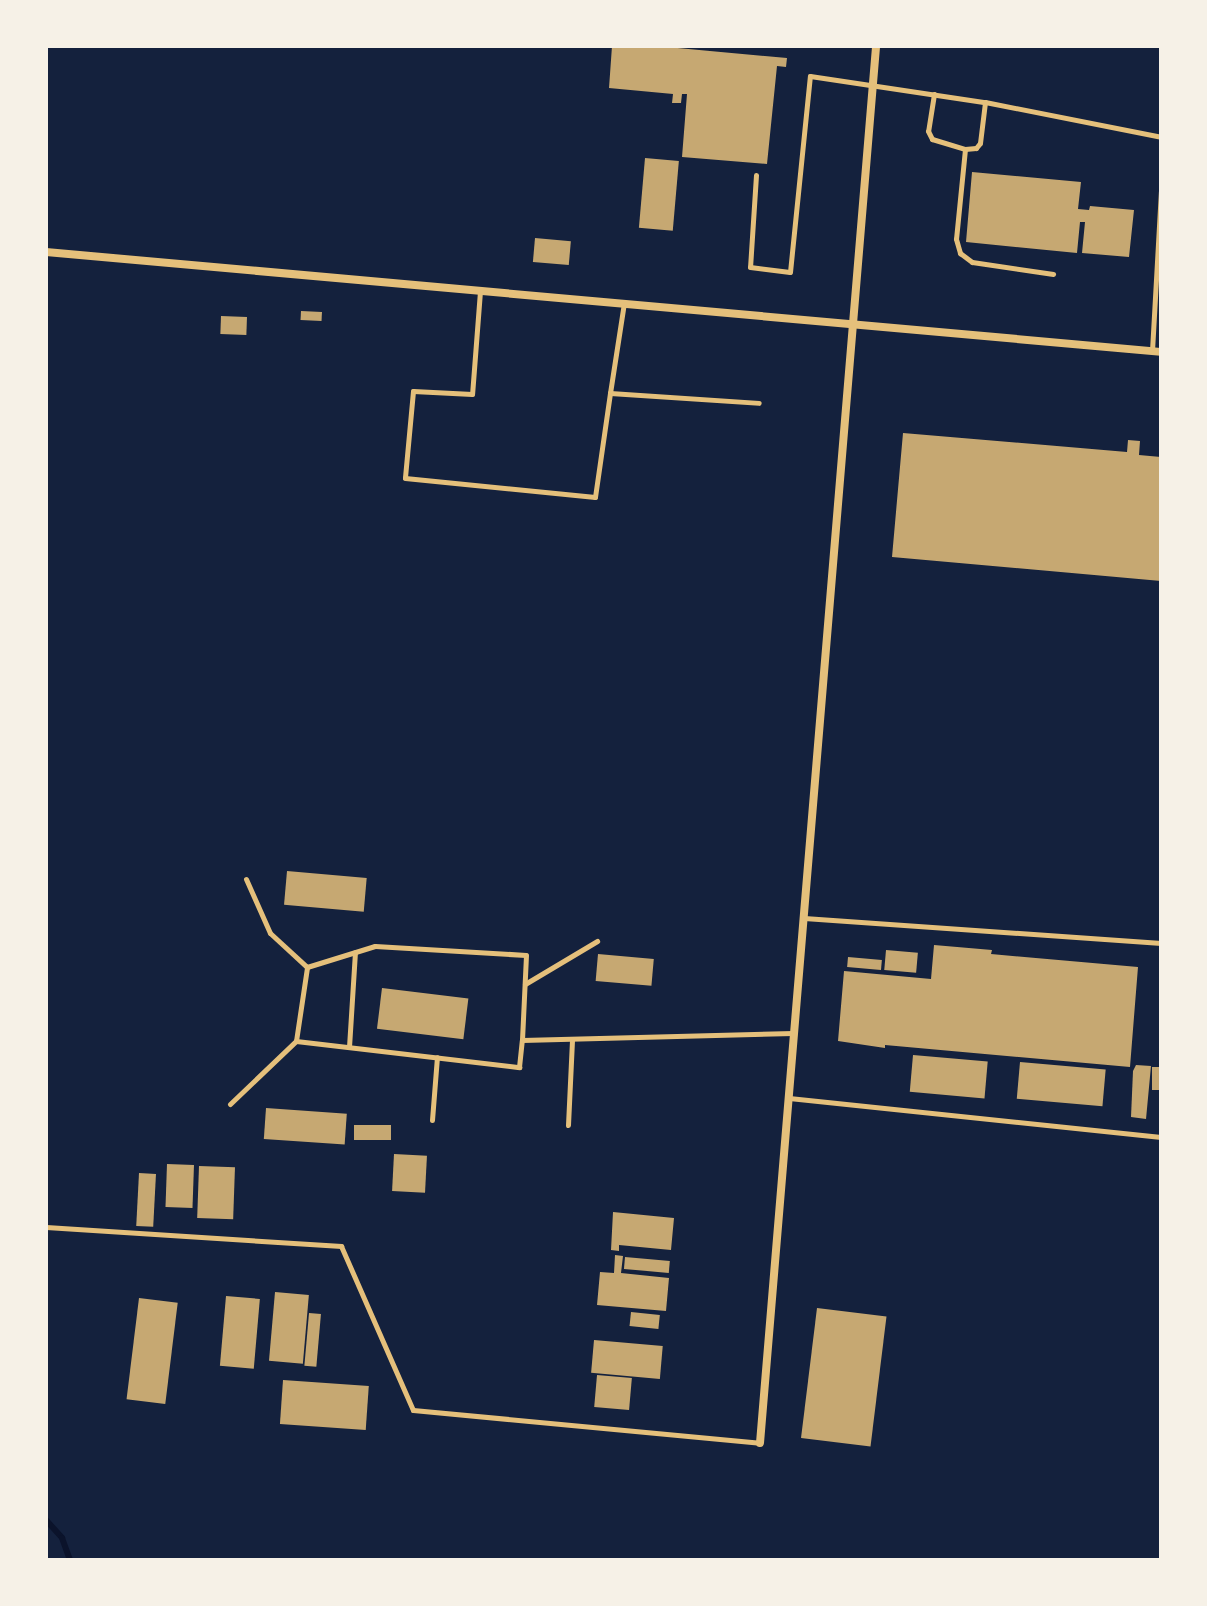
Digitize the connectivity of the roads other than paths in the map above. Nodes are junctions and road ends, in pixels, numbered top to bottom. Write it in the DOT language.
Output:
graph roads {
  1 [pos="876,46"];
  2 [pos="872,83"];
  3 [pos="934,94"];
  4 [pos="985,102"];
  5 [pos="1161,137"];
  6 [pos="965,149"];
  7 [pos="756,175"];
  8 [pos="1161,191"];
  9 [pos="46,252"];
  10 [pos="1053,274"];
  11 [pos="481,290"];
  12 [pos="624,302"];
  13 [pos="852,322"];
  14 [pos="1157,351"];
  15 [pos="610,393"];
  16 [pos="759,403"];
  17 [pos="246,879"];
  18 [pos="804,918"];
  19 [pos="597,941"];
  20 [pos="1161,943"];
  21 [pos="355,952"];
  22 [pos="307,967"];
  23 [pos="524,984"];
  24 [pos="794,1033"];
  25 [pos="572,1039"];
  26 [pos="522,1040"];
  27 [pos="296,1041"];
  28 [pos="349,1047"];
  29 [pos="437,1057"];
  30 [pos="789,1098"];
  31 [pos="230,1104"];
  32 [pos="432,1120"];
  33 [pos="568,1125"];
  34 [pos="1161,1137"];
  35 [pos="46,1227"];
  36 [pos="760,1443"];
  1 -- 2 [label="street"];
  2 -- 3 [label="lane"];
  2 -- 7 [label="lane"];
  2 -- 13 [label="street"];
  3 -- 4 [label="lane"];
  3 -- 6 [label="lane"];
  4 -- 5 [label="lane"];
  4 -- 6 [label="lane"];
  6 -- 10 [label="lane"];
  8 -- 14 [label="lane"];
  9 -- 11 [label="street"];
  11 -- 12 [label="street"];
  11 -- 15 [label="lane"];
  12 -- 13 [label="street"];
  12 -- 15 [label="lane"];
  13 -- 14 [label="street"];
  13 -- 18 [label="street"];
  15 -- 16 [label="lane"];
  17 -- 22 [label="lane"];
  18 -- 20 [label="lane"];
  18 -- 24 [label="street"];
  19 -- 23 [label="lane"];
  21 -- 22 [label="lane"];
  21 -- 23 [label="lane"];
  21 -- 28 [label="lane"];
  22 -- 27 [label="lane"];
  23 -- 26 [label="lane"];
  24 -- 25 [label="lane"];
  24 -- 30 [label="street"];
  25 -- 26 [label="lane"];
  25 -- 33 [label="lane"];
  26 -- 29 [label="lane"];
  27 -- 28 [label="lane"];
  27 -- 31 [label="lane"];
  28 -- 29 [label="lane"];
  29 -- 32 [label="lane"];
  30 -- 34 [label="lane"];
  30 -- 36 [label="street"];
  35 -- 36 [label="lane"];
}
